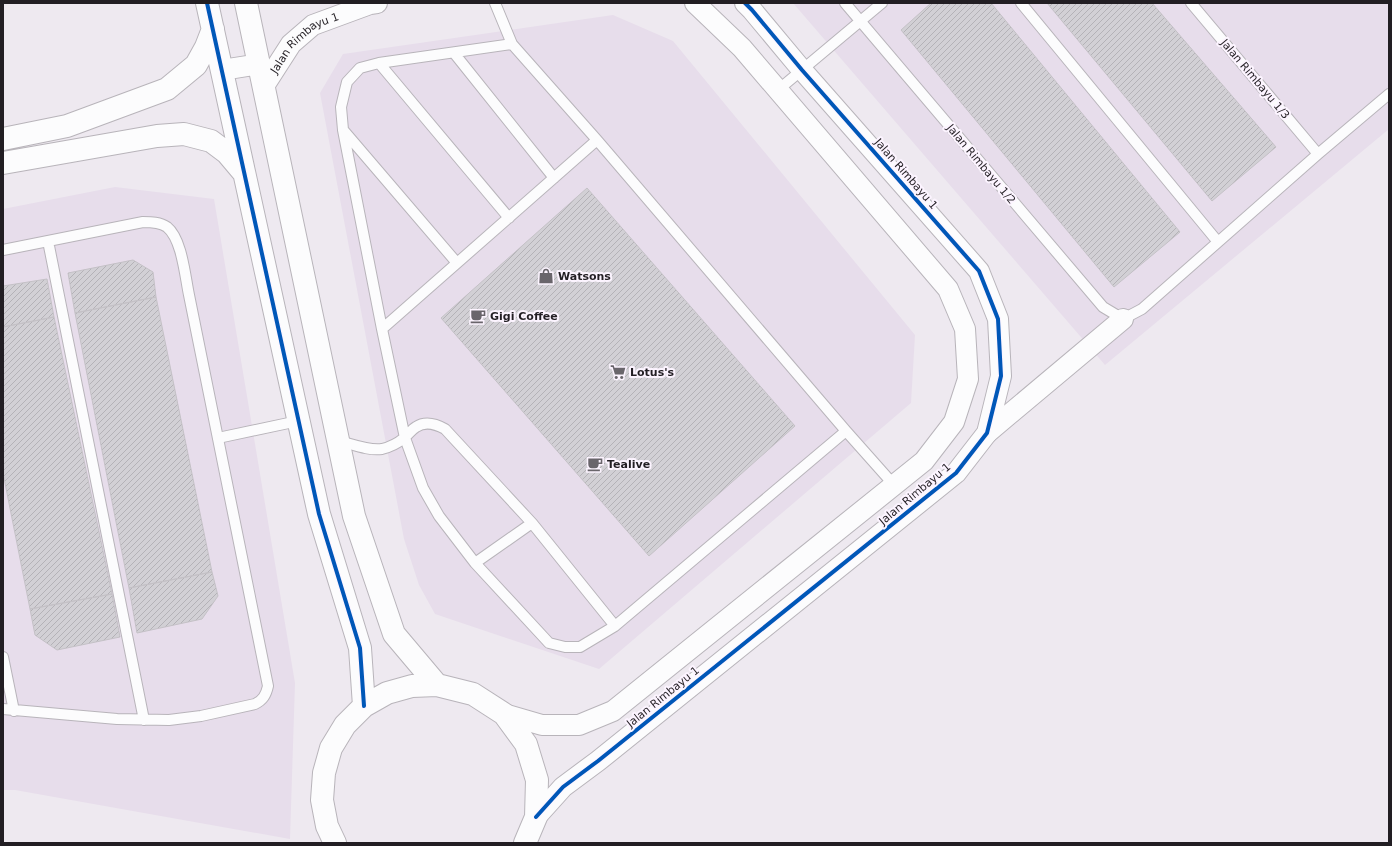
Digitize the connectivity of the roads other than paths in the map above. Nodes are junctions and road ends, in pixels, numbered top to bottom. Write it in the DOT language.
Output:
graph roads {
  1 [pos="207,3"];
  2 [pos="246,3"];
  3 [pos="377,3"];
  4 [pos="495,3"];
  5 [pos="695,3"];
  6 [pos="745,3"];
  7 [pos="845,3"];
  8 [pos="882,3"];
  9 [pos="1021,3"];
  10 [pos="1191,3"];
  11 [pos="860,21"];
  12 [pos="213,29"];
  13 [pos="512,44"];
  14 [pos="454,53"];
  15 [pos="379,63"];
  16 [pos="260,64"];
  17 [pos="222,70"];
  18 [pos="802,70"];
  19 [pos="264,86"];
  20 [pos="778,90"];
  21 [pos="1389,94"];
  22 [pos="344,130"];
  23 [pos="3,138"];
  24 [pos="597,140"];
  25 [pos="1318,154"];
  26 [pos="3,163"];
  27 [pos="244,173"];
  28 [pos="554,178"];
  29 [pos="509,218"];
  30 [pos="48,240"];
  31 [pos="1218,242"];
  32 [pos="3,250"];
  33 [pos="457,263"];
  34 [pos="1123,319"];
  35 [pos="382,329"];
  36 [pos="298,421"];
  37 [pos="846,431"];
  38 [pos="986,433"];
  39 [pos="218,438"];
  40 [pos="405,438"];
  41 [pos="339,441"];
  42 [pos="894,485"];
  43 [pos="532,523"];
  44 [pos="475,563"];
  45 [pos="614,626"];
  46 [pos="3,657"];
  47 [pos="437,685"];
  48 [pos="364,706"];
  49 [pos="3,710"];
  50 [pos="14,711"];
  51 [pos="504,714"];
  52 [pos="144,720"];
  53 [pos="536,817"];
  54 [pos="335,843"];
  55 [pos="525,843"];
  1 -- 12 [label="street"];
  2 -- 16 [label="street"];
  3 -- 19 [label="street, Jalan Rimbayu 1"];
  4 -- 13 [label="lane"];
  5 -- 20 [label="street, Jalan Rimbayu 1"];
  6 -- 18 [label="street, Jalan Rimbayu 1"];
  7 -- 11 [label="lane, Jalan Rimbayu 1/2"];
  8 -- 11 [label="lane"];
  9 -- 31 [label="lane"];
  10 -- 25 [label="lane, Jalan Rimbayu 1/3"];
  11 -- 18 [label="lane"];
  11 -- 34 [label="lane, Jalan Rimbayu 1/2"];
  12 -- 17 [label="street"];
  12 -- 23 [label="street"];
  13 -- 14 [label="lane"];
  13 -- 24 [label="lane"];
  14 -- 15 [label="lane"];
  14 -- 28 [label="lane"];
  15 -- 22 [label="lane"];
  15 -- 29 [label="lane"];
  16 -- 17 [label="street"];
  16 -- 19 [label="street"];
  17 -- 27 [label="street"];
  18 -- 20 [label="lane"];
  18 -- 38 [label="street, Jalan Rimbayu 1"];
  19 -- 41 [label="street"];
  20 -- 42 [label="street, Jalan Rimbayu 1"];
  21 -- 25 [label="lane"];
  22 -- 33 [label="lane"];
  22 -- 35 [label="lane"];
  24 -- 28 [label="lane"];
  24 -- 37 [label="lane"];
  25 -- 31 [label="lane"];
  26 -- 27 [label="street"];
  27 -- 36 [label="street"];
  28 -- 29 [label="lane"];
  29 -- 33 [label="lane"];
  30 -- 32 [label="lane"];
  30 -- 39 [label="lane"];
  30 -- 52 [label="lane"];
  31 -- 34 [label="lane"];
  33 -- 35 [label="lane"];
  34 -- 38 [label="street"];
  35 -- 40 [label="lane"];
  36 -- 39 [label="lane"];
  36 -- 48 [label="street"];
  37 -- 42 [label="lane"];
  37 -- 45 [label="lane"];
  38 -- 53 [label="street, Jalan Rimbayu 1"];
  39 -- 52 [label="lane"];
  40 -- 41 [label="lane"];
  40 -- 43 [label="lane"];
  40 -- 44 [label="lane"];
  41 -- 47 [label="street"];
  42 -- 51 [label="street, Jalan Rimbayu 1"];
  43 -- 44 [label="lane"];
  43 -- 45 [label="lane"];
  44 -- 45 [label="lane"];
  46 -- 50 [label="lane"];
  47 -- 48 [label="street"];
  47 -- 51 [label="street"];
  48 -- 54 [label="street"];
  49 -- 50 [label="lane"];
  50 -- 52 [label="lane"];
  51 -- 53 [label="street"];
  53 -- 55 [label="street"];
}
